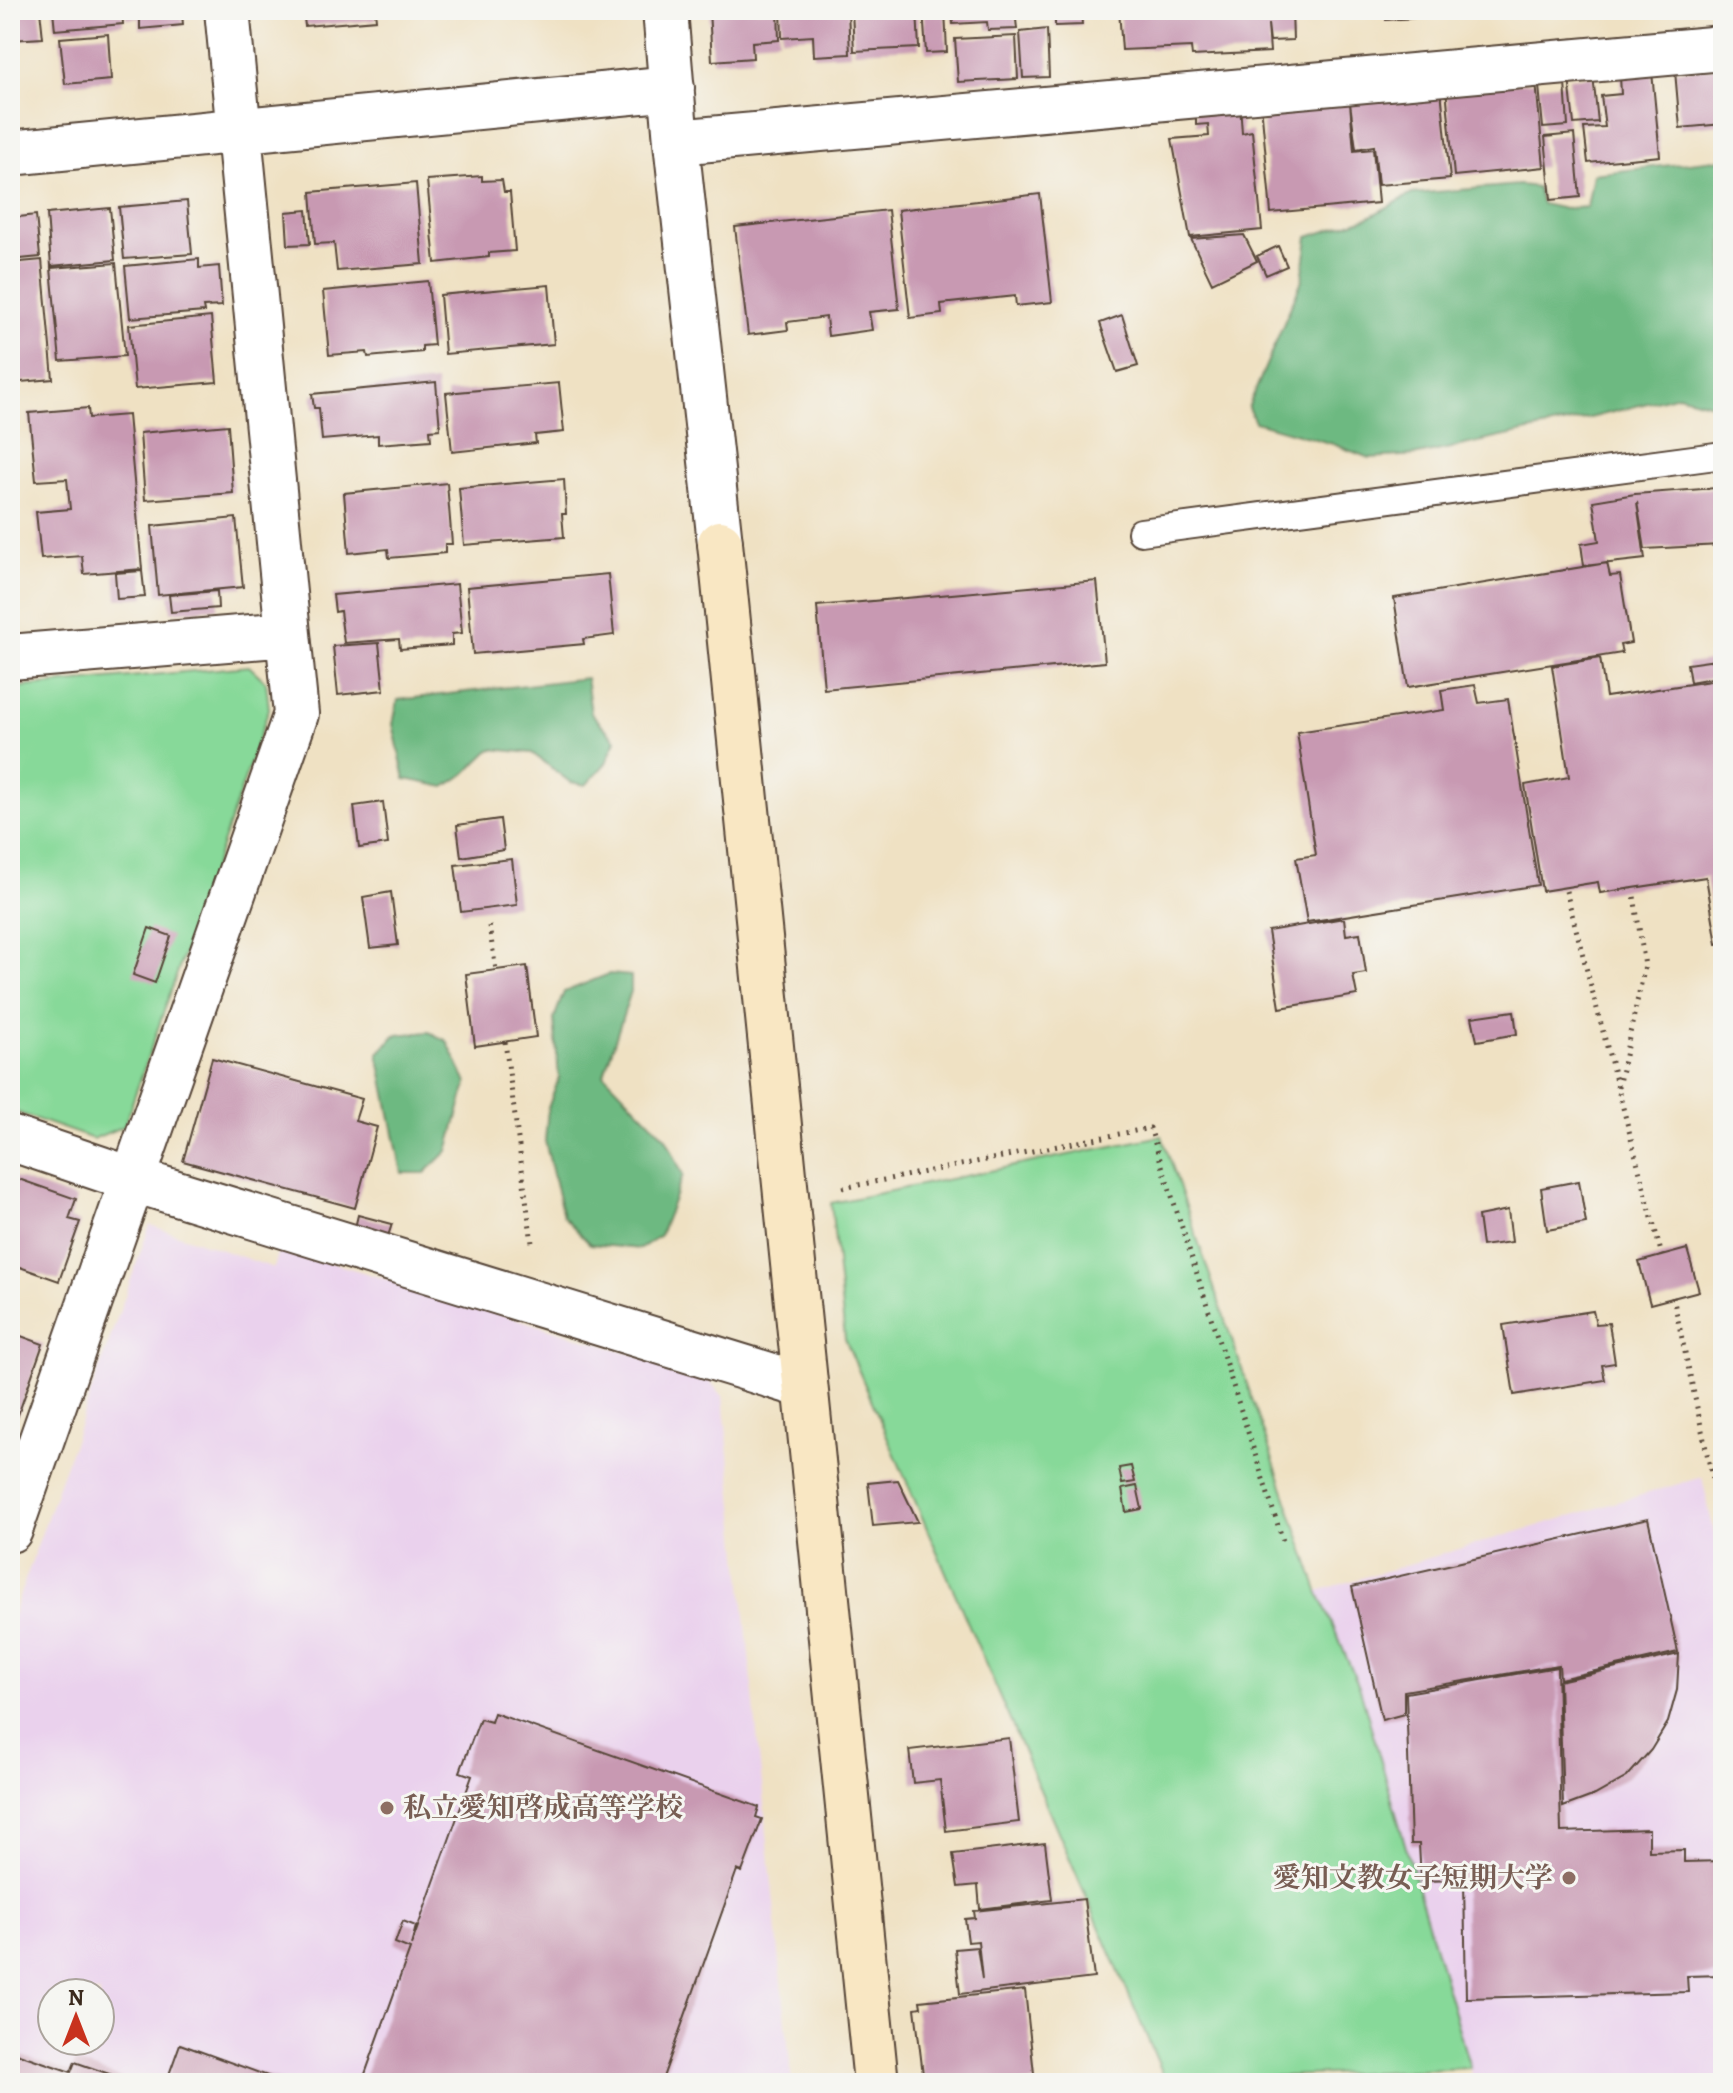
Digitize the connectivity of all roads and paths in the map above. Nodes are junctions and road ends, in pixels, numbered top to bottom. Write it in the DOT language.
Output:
graph roads {
  1 [pos="227,10"];
  2 [pos="665,10"];
  3 [pos="1723,48"];
  4 [pos="672,88"];
  5 [pos="239,129"];
  6 [pos="676,142"];
  7 [pos="10,153"];
  8 [pos="1723,455"];
  9 [pos="1141,532"];
  10 [pos="288,634"];
  11 [pos="10,657"];
  12 [pos="1566,891"];
  13 [pos="1634,896"];
  14 [pos="489,926"];
  15 [pos="496,970"];
  16 [pos="505,1042"];
  17 [pos="1618,1088"];
  18 [pos="10,1138"];
  19 [pos="131,1179"];
  20 [pos="787,1200"];
  21 [pos="533,1251"];
  22 [pos="1662,1256"];
  23 [pos="1673,1297"];
  24 [pos="805,1386"];
  25 [pos="13,1512"];
  26 [pos="1723,1527"];
  27 [pos="1283,1541"];
  28 [pos="876,2083"];
  1 -- 5 [label="street"];
  2 -- 4 [label="street"];
  3 -- 6 [label="street"];
  4 -- 5 [label="street"];
  4 -- 6 [label="street"];
  5 -- 7 [label="street"];
  5 -- 10 [label="street"];
  6 -- 20 [label="street"];
  8 -- 9 [label="lane"];
  10 -- 11 [label="street"];
  10 -- 19 [label="street"];
  12 -- 17 [label="path"];
  13 -- 17 [label="path"];
  14 -- 15 [label="path"];
  16 -- 21 [label="path"];
  17 -- 22 [label="path"];
  18 -- 19 [label="street"];
  19 -- 24 [label="street"];
  19 -- 25 [label="street"];
  20 -- 24 [label="street"];
  20 -- 27 [label="path"];
  23 -- 26 [label="path"];
  24 -- 28 [label="street"];
}
